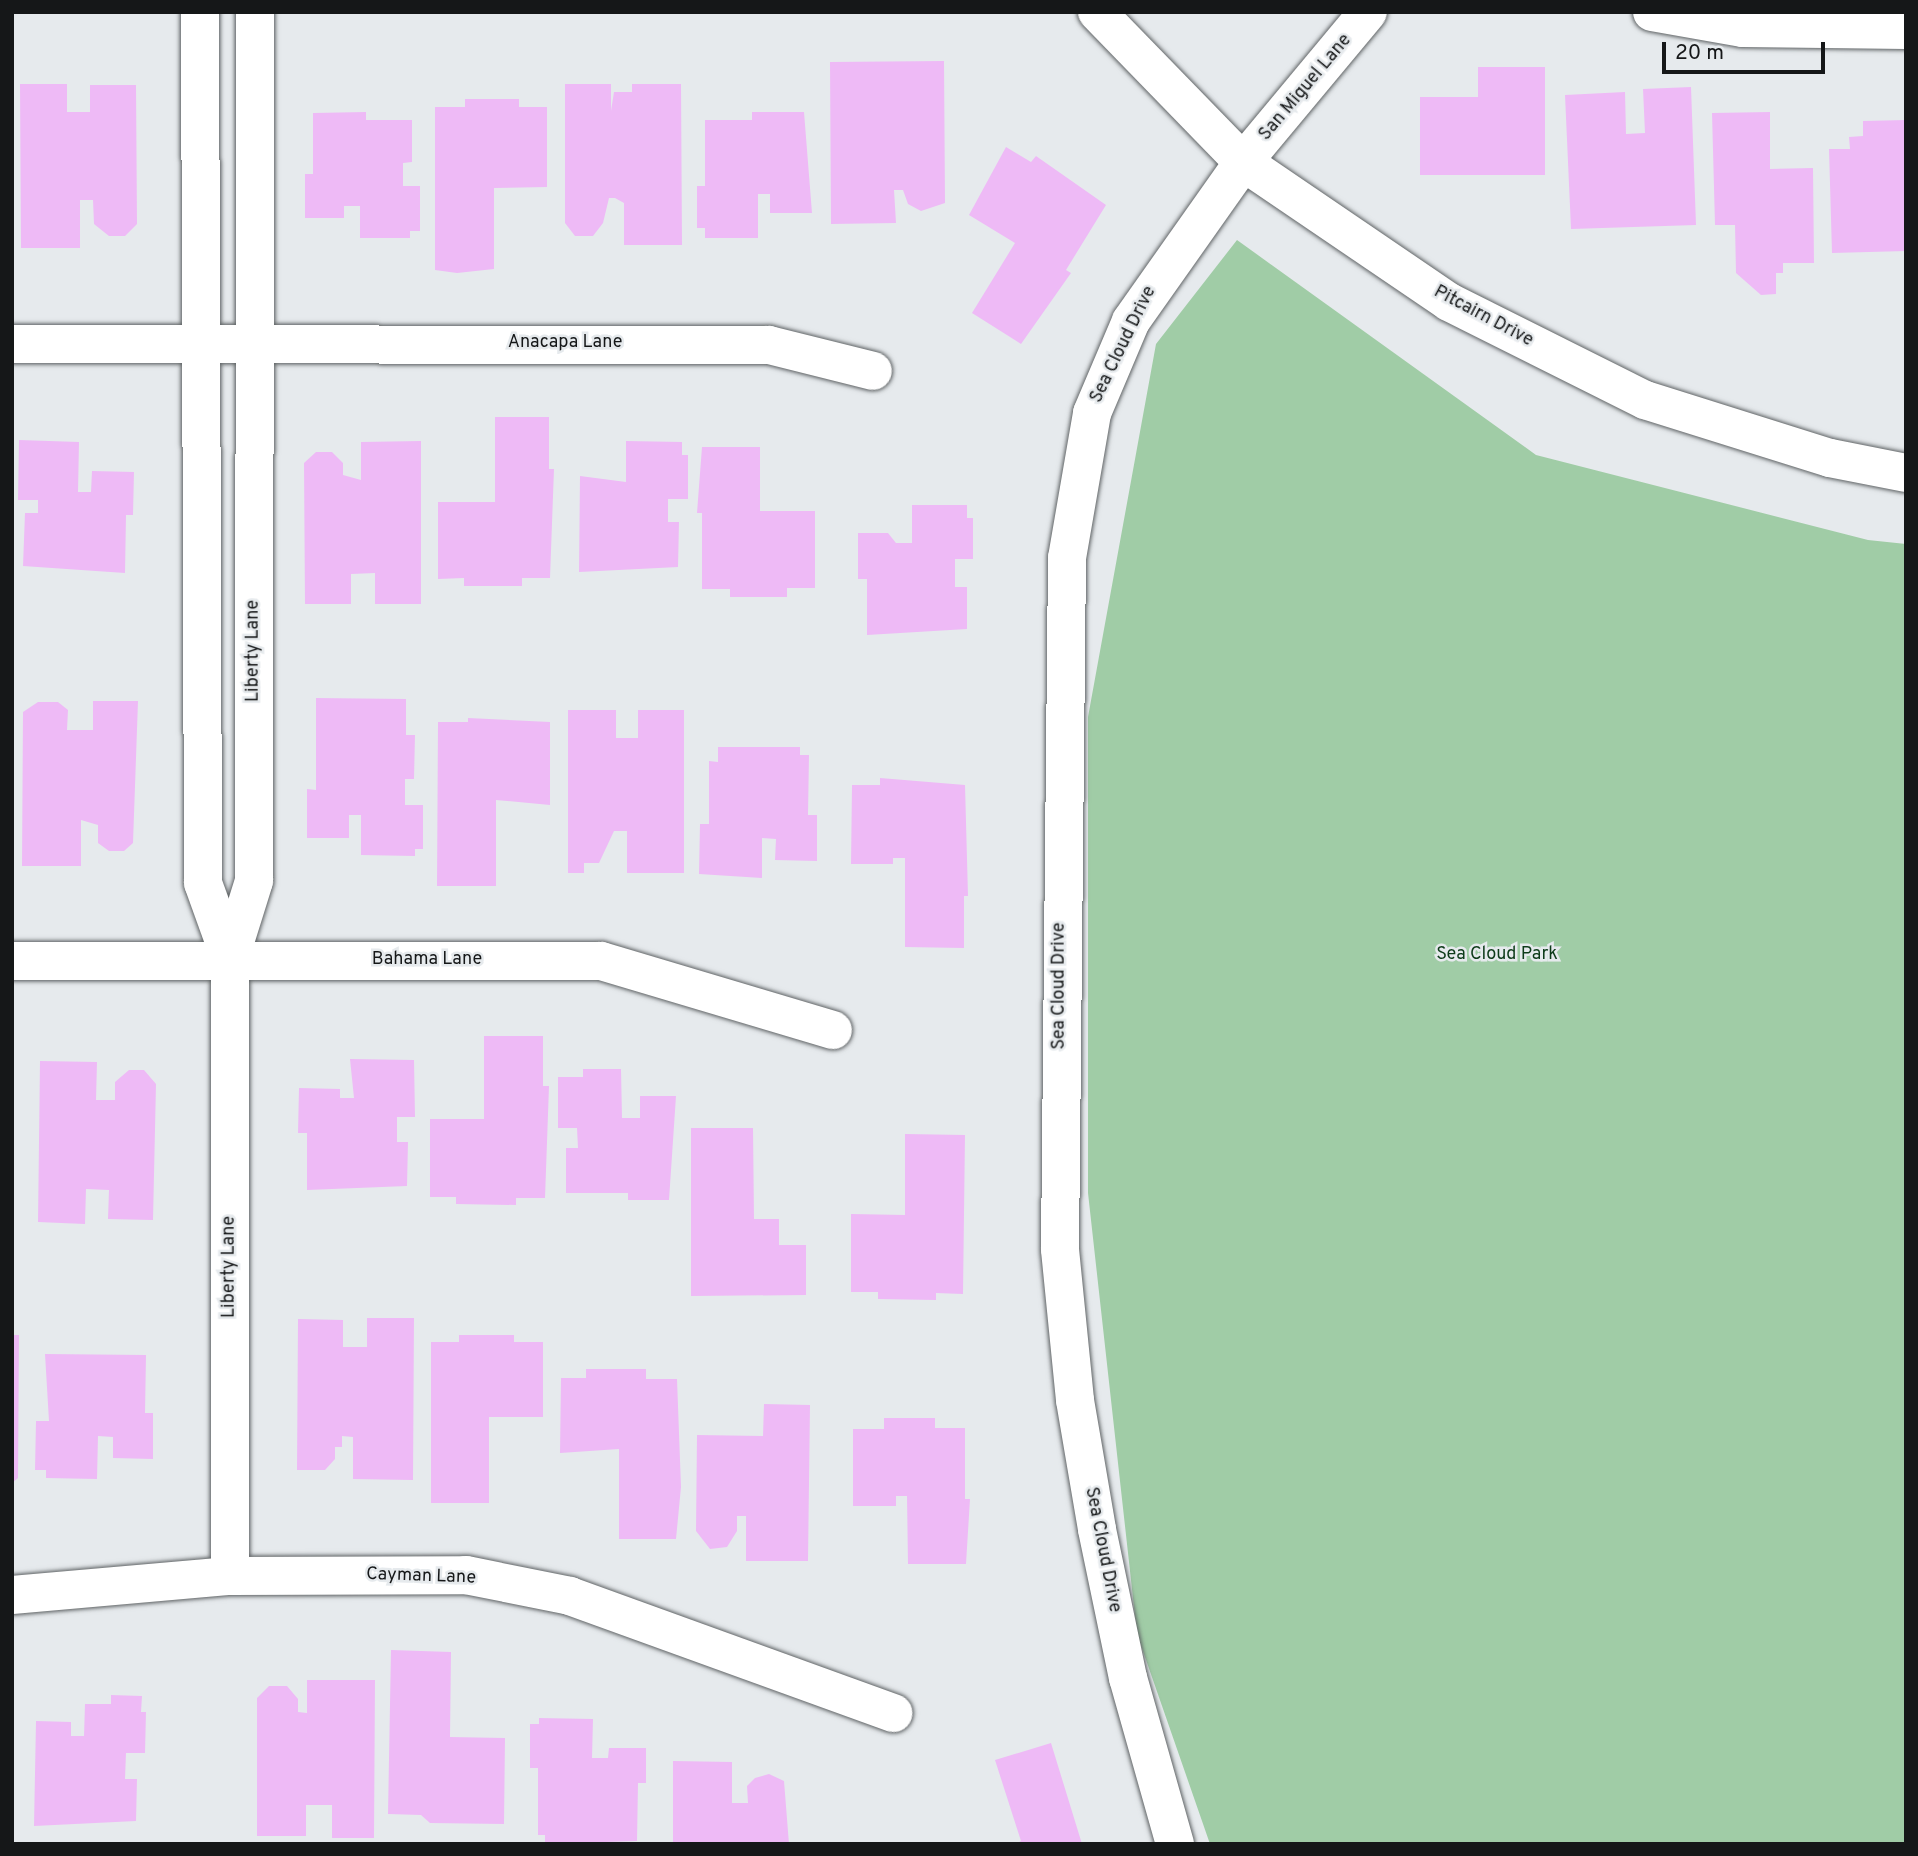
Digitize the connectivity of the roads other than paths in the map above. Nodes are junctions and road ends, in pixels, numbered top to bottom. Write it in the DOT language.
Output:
graph roads {
  1 [pos="201,12"];
  2 [pos="256,12"];
  3 [pos="1097,12"];
  4 [pos="1368,12"];
  5 [pos="1651,12"];
  6 [pos="1906,30"];
  7 [pos="1243,162"];
  8 [pos="254,341"];
  9 [pos="201,343"];
  10 [pos="12,344"];
  11 [pos="873,371"];
  12 [pos="1906,473"];
  13 [pos="230,958"];
  14 [pos="12,961"];
  15 [pos="833,1030"];
  16 [pos="230,1576"];
  17 [pos="12,1595"];
  18 [pos="893,1713"];
  19 [pos="1175,1844"];
  1 -- 9 [label="street"];
  2 -- 8 [label="street"];
  3 -- 7 [label="street, Pitcairn Drive"];
  4 -- 7 [label="street, San Miguel Lane"];
  5 -- 6 [label="street"];
  7 -- 12 [label="street, Pitcairn Drive"];
  7 -- 19 [label="street, Sea Cloud Drive"];
  8 -- 9 [label="street, Anacapa Lane"];
  8 -- 11 [label="street, Anacapa Lane"];
  8 -- 13 [label="street, Liberty Lane"];
  9 -- 10 [label="street, Anacapa Lane"];
  9 -- 13 [label="street, Liberty Lane"];
  13 -- 14 [label="street, Bahama Lane"];
  13 -- 15 [label="street, Bahama Lane"];
  13 -- 16 [label="street, Liberty Lane"];
  16 -- 17 [label="street, Cayman Lane"];
  16 -- 18 [label="street, Cayman Lane"];
}
